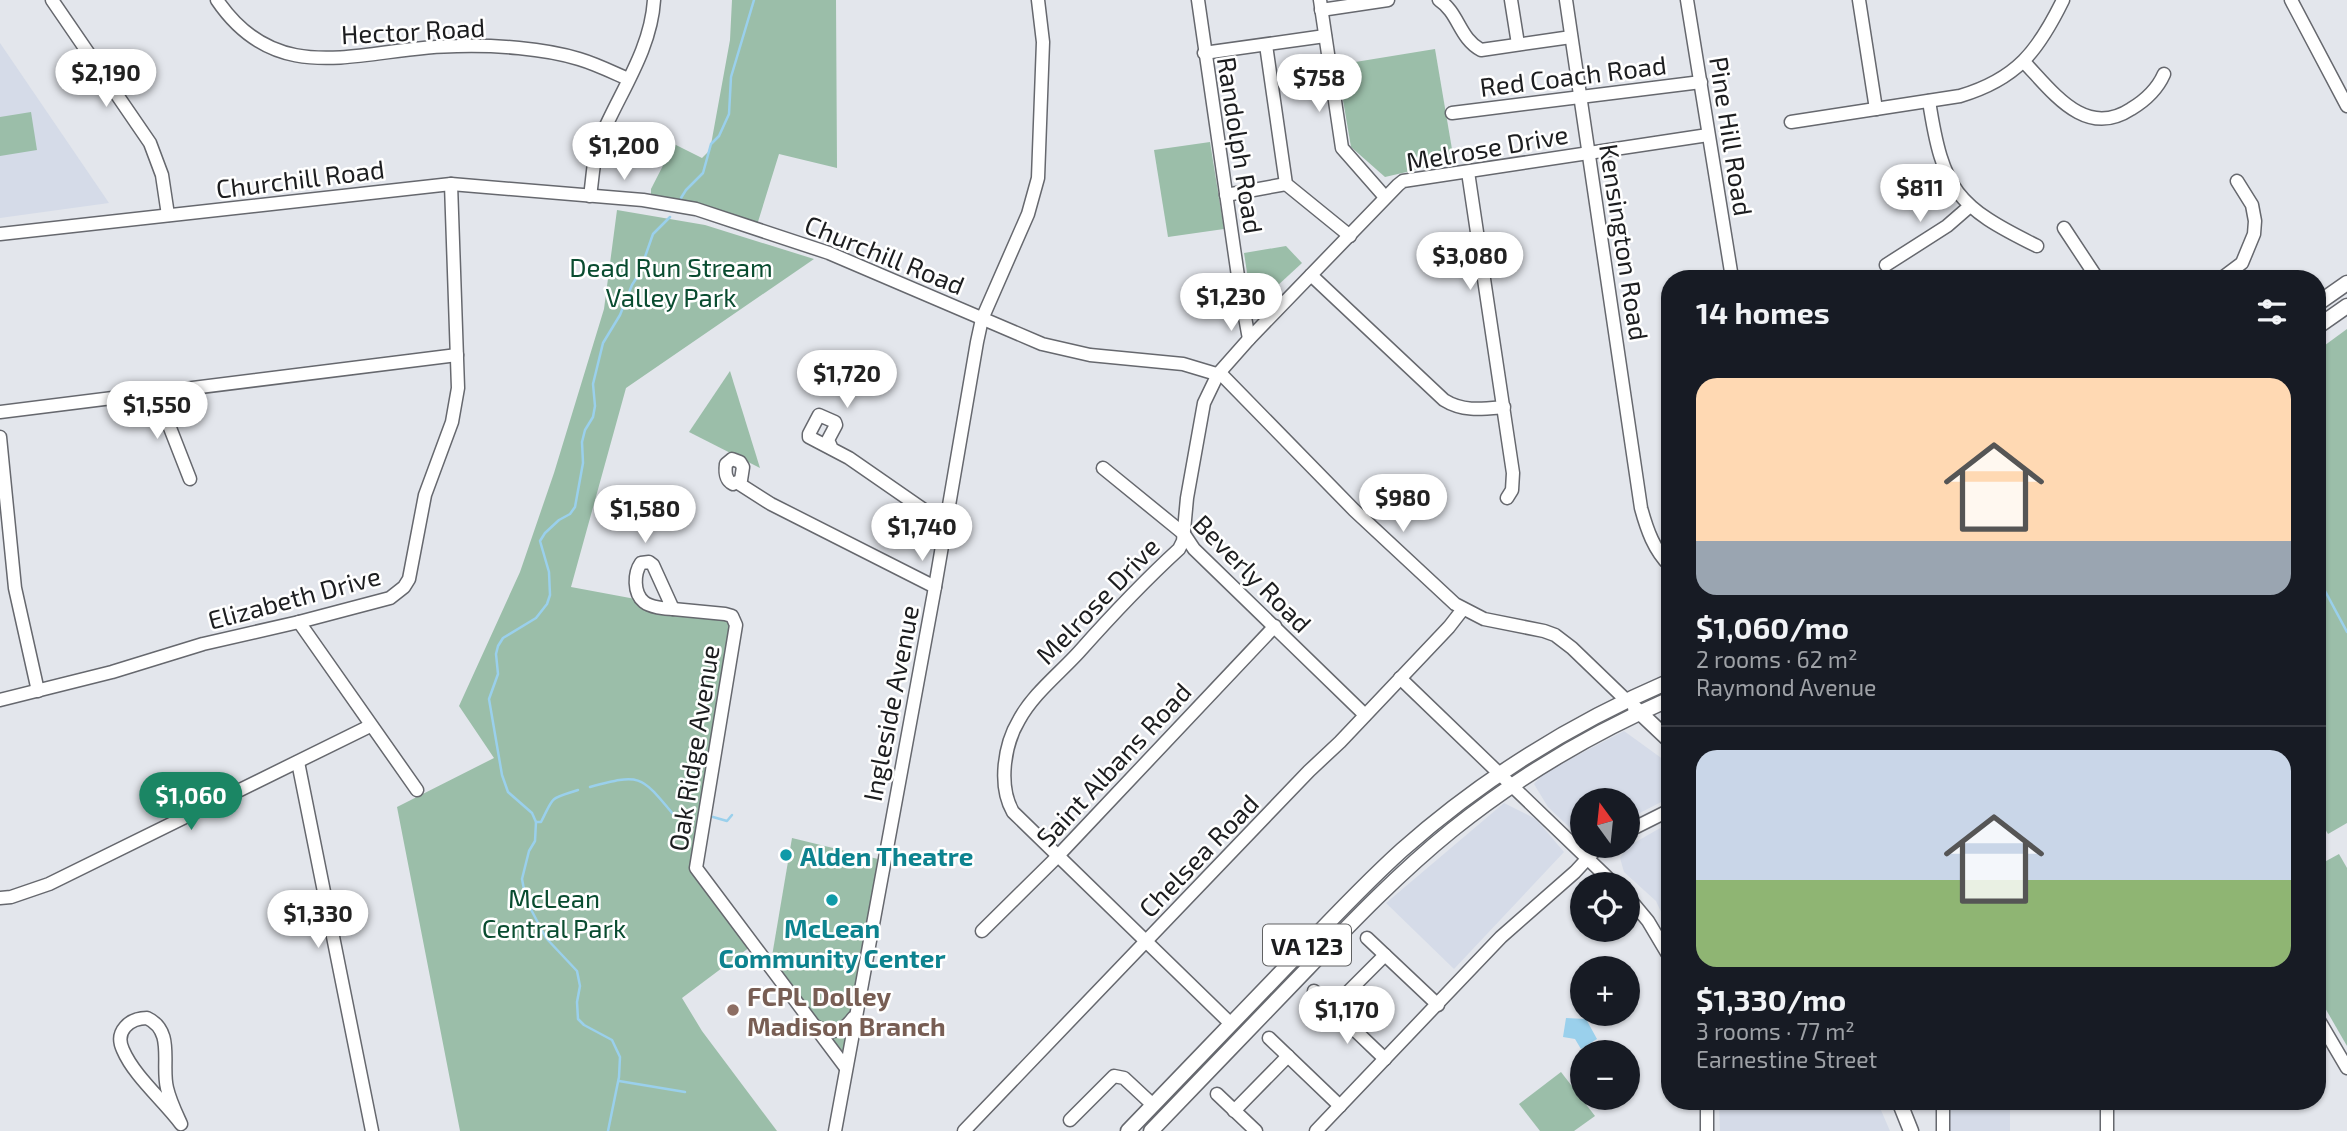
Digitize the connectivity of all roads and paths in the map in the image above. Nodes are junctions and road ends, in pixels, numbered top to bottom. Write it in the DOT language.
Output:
graph roads {
  1 [pos="52,0"];
  2 [pos="217,0"];
  3 [pos="654,0"];
  4 [pos="1038,0"];
  5 [pos="1198,0"];
  6 [pos="1388,0"];
  7 [pos="1439,0"];
  8 [pos="1511,0"];
  9 [pos="1566,0"];
  10 [pos="1687,0"];
  11 [pos="1859,0"];
  12 [pos="2063,0"];
  13 [pos="2291,0"];
  14 [pos="1321,5"];
  15 [pos="1325,36"];
  16 [pos="1571,37"];
  17 [pos="1518,44"];
  18 [pos="1266,45"];
  19 [pos="1204,53"];
  20 [pos="2024,62"];
  21 [pos="2164,74"];
  22 [pos="628,79"];
  23 [pos="1701,82"];
  24 [pos="1581,97"];
  25 [pos="1929,101"];
  26 [pos="2347,106"];
  27 [pos="1876,109"];
  28 [pos="1452,113"];
  29 [pos="1791,122"];
  30 [pos="1708,135"];
  31 [pos="1589,153"];
  32 [pos="1468,172"];
  33 [pos="2238,181"];
  34 [pos="451,184"];
  35 [pos="1286,184"];
  36 [pos="1226,195"];
  37 [pos="590,196"];
  38 [pos="1385,197"];
  39 [pos="1969,206"];
  40 [pos="168,215"];
  41 [pos="2064,228"];
  42 [pos="0,234"];
  43 [pos="1350,236"];
  44 [pos="2037,246"];
  45 [pos="1886,265"];
  46 [pos="1731,270"];
  47 [pos="2092,270"];
  48 [pos="2233,270"];
  49 [pos="1311,275"];
  50 [pos="2347,283"];
  51 [pos="2326,298"];
  52 [pos="2347,306"];
  53 [pos="982,319"];
  54 [pos="2326,321"];
  55 [pos="1249,338"];
  56 [pos="457,355"];
  57 [pos="1218,374"];
  58 [pos="156,392"];
  59 [pos="1504,407"];
  60 [pos="0,412"];
  61 [pos="0,437"];
  62 [pos="832,449"];
  63 [pos="1103,468"];
  64 [pos="190,479"];
  65 [pos="738,483"];
  66 [pos="1507,498"];
  67 [pos="947,515"];
  68 [pos="1184,534"];
  69 [pos="1661,556"];
  70 [pos="935,587"];
  71 [pos="673,609"];
  72 [pos="1463,609"];
  73 [pos="299,622"];
  74 [pos="1275,626"];
  75 [pos="1401,678"];
  76 [pos="1661,685"];
  77 [pos="38,691"];
  78 [pos="0,700"];
  79 [pos="1626,701"];
  80 [pos="1661,703"];
  81 [pos="1639,712"];
  82 [pos="1365,715"];
  83 [pos="370,726"];
  84 [pos="1661,733"];
  85 [pos="298,762"];
  86 [pos="1500,774"];
  87 [pos="1513,786"];
  88 [pos="417,790"];
  89 [pos="1661,814"];
  90 [pos="1640,825"];
  91 [pos="1570,841"];
  92 [pos="1056,855"];
  93 [pos="1588,858"];
  94 [pos="1602,872"];
  95 [pos="0,898"];
  96 [pos="1640,911"];
  97 [pos="982,930"];
  98 [pos="1367,938"];
  99 [pos="1146,941"];
  100 [pos="1661,943"];
  101 [pos="1385,955"];
  102 [pos="1314,991"];
  103 [pos="1438,1005"];
  104 [pos="1332,1009"];
  105 [pos="855,1014"];
  106 [pos="1231,1024"];
  107 [pos="814,1026"];
  108 [pos="2326,1032"];
  109 [pos="1269,1038"];
  110 [pos="1288,1056"];
  111 [pos="1385,1059"];
  112 [pos="845,1068"];
  113 [pos="2347,1068"];
  114 [pos="1217,1094"];
  115 [pos="1153,1105"];
  116 [pos="1339,1106"];
  117 [pos="1707,1110"];
  118 [pos="1903,1110"];
  119 [pos="1942,1110"];
  120 [pos="2108,1110"];
  121 [pos="1234,1111"];
  122 [pos="1070,1121"];
  123 [pos="184,1128"];
  124 [pos="372,1131"];
  125 [pos="835,1131"];
  126 [pos="964,1131"];
  127 [pos="1128,1131"];
  128 [pos="1151,1131"];
  129 [pos="1256,1131"];
  130 [pos="1316,1131"];
  131 [pos="1707,1131"];
  132 [pos="1911,1131"];
  133 [pos="1942,1131"];
  134 [pos="2107,1131"];
  1 -- 40 [label="street"];
  2 -- 22 [label="street, Hector Road"];
  3 -- 22 [label="street"];
  4 -- 53 [label="street, Ingleside Avenue"];
  5 -- 19 [label="street, Randolph Road"];
  6 -- 14 [label="street"];
  7 -- 17 [label="street"];
  8 -- 17 [label="street"];
  9 -- 16 [label="street, Kensington Road"];
  10 -- 23 [label="street, Pine Hill Road"];
  11 -- 27 [label="street"];
  12 -- 20 [label="street"];
  13 -- 26 [label="street"];
  14 -- 15 [label="street"];
  15 -- 18 [label="street"];
  15 -- 38 [label="street"];
  16 -- 17 [label="street"];
  16 -- 24 [label="street, Kensington Road"];
  18 -- 19 [label="street"];
  18 -- 35 [label="street"];
  19 -- 36 [label="street, Randolph Road"];
  20 -- 21 [label="street"];
  20 -- 25 [label="street"];
  22 -- 37 [label="street"];
  23 -- 24 [label="street, Red Coach Road"];
  23 -- 30 [label="street, Pine Hill Road"];
  24 -- 28 [label="street, Red Coach Road"];
  24 -- 31 [label="street, Kensington Road"];
  25 -- 27 [label="street"];
  25 -- 39 [label="street"];
  27 -- 29 [label="street"];
  30 -- 31 [label="street, Melrose Drive"];
  30 -- 46 [label="street, Pine Hill Road"];
  31 -- 32 [label="street, Melrose Drive"];
  31 -- 69 [label="street, Kensington Road"];
  32 -- 38 [label="street, Melrose Drive"];
  32 -- 59 [label="street"];
  33 -- 48 [label="street"];
  34 -- 37 [label="street, Churchill Road"];
  34 -- 40 [label="street, Churchill Road"];
  34 -- 56 [label="street, Elizabeth Drive"];
  35 -- 36 [label="street"];
  35 -- 43 [label="street"];
  36 -- 55 [label="street, Randolph Road"];
  37 -- 53 [label="street, Churchill Road"];
  38 -- 43 [label="street, Melrose Drive"];
  39 -- 44 [label="street"];
  39 -- 45 [label="street"];
  40 -- 42 [label="street, Churchill Road"];
  41 -- 47 [label="street"];
  43 -- 49 [label="street, Melrose Drive"];
  49 -- 55 [label="street, Melrose Drive"];
  49 -- 59 [label="street"];
  50 -- 51 [label="main road"];
  52 -- 54 [label="main road"];
  53 -- 57 [label="street, Churchill Road"];
  53 -- 67 [label="street, Ingleside Avenue"];
  55 -- 57 [label="street, Melrose Drive"];
  56 -- 58 [label="street"];
  56 -- 73 [label="street, Elizabeth Drive"];
  57 -- 68 [label="street, Melrose Drive"];
  57 -- 72 [label="street, Churchill Road"];
  58 -- 60 [label="street"];
  58 -- 64 [label="street"];
  59 -- 66 [label="street"];
  61 -- 77 [label="street"];
  62 -- 67 [label="street"];
  63 -- 68 [label="street, Beverly Road"];
  65 -- 70 [label="street"];
  67 -- 70 [label="street, Ingleside Avenue"];
  68 -- 74 [label="street, Beverly Road"];
  68 -- 92 [label="street, Melrose Drive"];
  70 -- 105 [label="street, Ingleside Avenue"];
  71 -- 107 [label="street, Oak Ridge Avenue"];
  72 -- 75 [label="street, Chelsea Road"];
  72 -- 79 [label="street, Churchill Road"];
  73 -- 77 [label="street, Elizabeth Drive"];
  73 -- 83 [label="street"];
  74 -- 82 [label="street, Beverly Road"];
  74 -- 92 [label="street, Saint Albans Road"];
  75 -- 82 [label="street, Chelsea Road"];
  75 -- 86 [label="street"];
  76 -- 79 [label="main road, VA 123"];
  77 -- 78 [label="street, Elizabeth Drive"];
  79 -- 81 [label="main road"];
  79 -- 86 [label="main road, VA 123"];
  80 -- 81 [label="main road, VA 123"];
  81 -- 84 [label="main road"];
  81 -- 87 [label="main road, VA 123"];
  82 -- 99 [label="street, Chelsea Road"];
  83 -- 85 [label="street"];
  83 -- 88 [label="street"];
  85 -- 95 [label="street"];
  85 -- 124 [label="street"];
  86 -- 87 [label="street"];
  86 -- 106 [label="main road, VA 123"];
  87 -- 91 [label="street"];
  87 -- 128 [label="main road, VA 123"];
  89 -- 90 [label="street"];
  92 -- 97 [label="street, Saint Albans Road"];
  92 -- 99 [label="street"];
  93 -- 94 [label="street"];
  93 -- 103 [label="street"];
  96 -- 100 [label="street"];
  98 -- 101 [label="street"];
  99 -- 106 [label="street"];
  99 -- 126 [label="street, Chelsea Road"];
  101 -- 103 [label="street"];
  101 -- 104 [label="street"];
  102 -- 104 [label="street"];
  103 -- 111 [label="street"];
  104 -- 111 [label="street"];
  105 -- 107 [label="street"];
  105 -- 112 [label="street, Ingleside Avenue"];
  106 -- 115 [label="main road, VA 123"];
  107 -- 112 [label="street, Oak Ridge Avenue"];
  108 -- 113 [label="street"];
  109 -- 110 [label="street"];
  110 -- 116 [label="street"];
  110 -- 121 [label="street"];
  111 -- 116 [label="street"];
  112 -- 125 [label="street, Ingleside Avenue"];
  114 -- 121 [label="street"];
  115 -- 122 [label="street"];
  115 -- 127 [label="main road, VA 123"];
  116 -- 130 [label="street"];
  117 -- 131 [label="street"];
  118 -- 132 [label="main road"];
  119 -- 133 [label="street"];
  120 -- 134 [label="street"];
  121 -- 129 [label="street"];
  123 -- 123 [label="street"];
}
